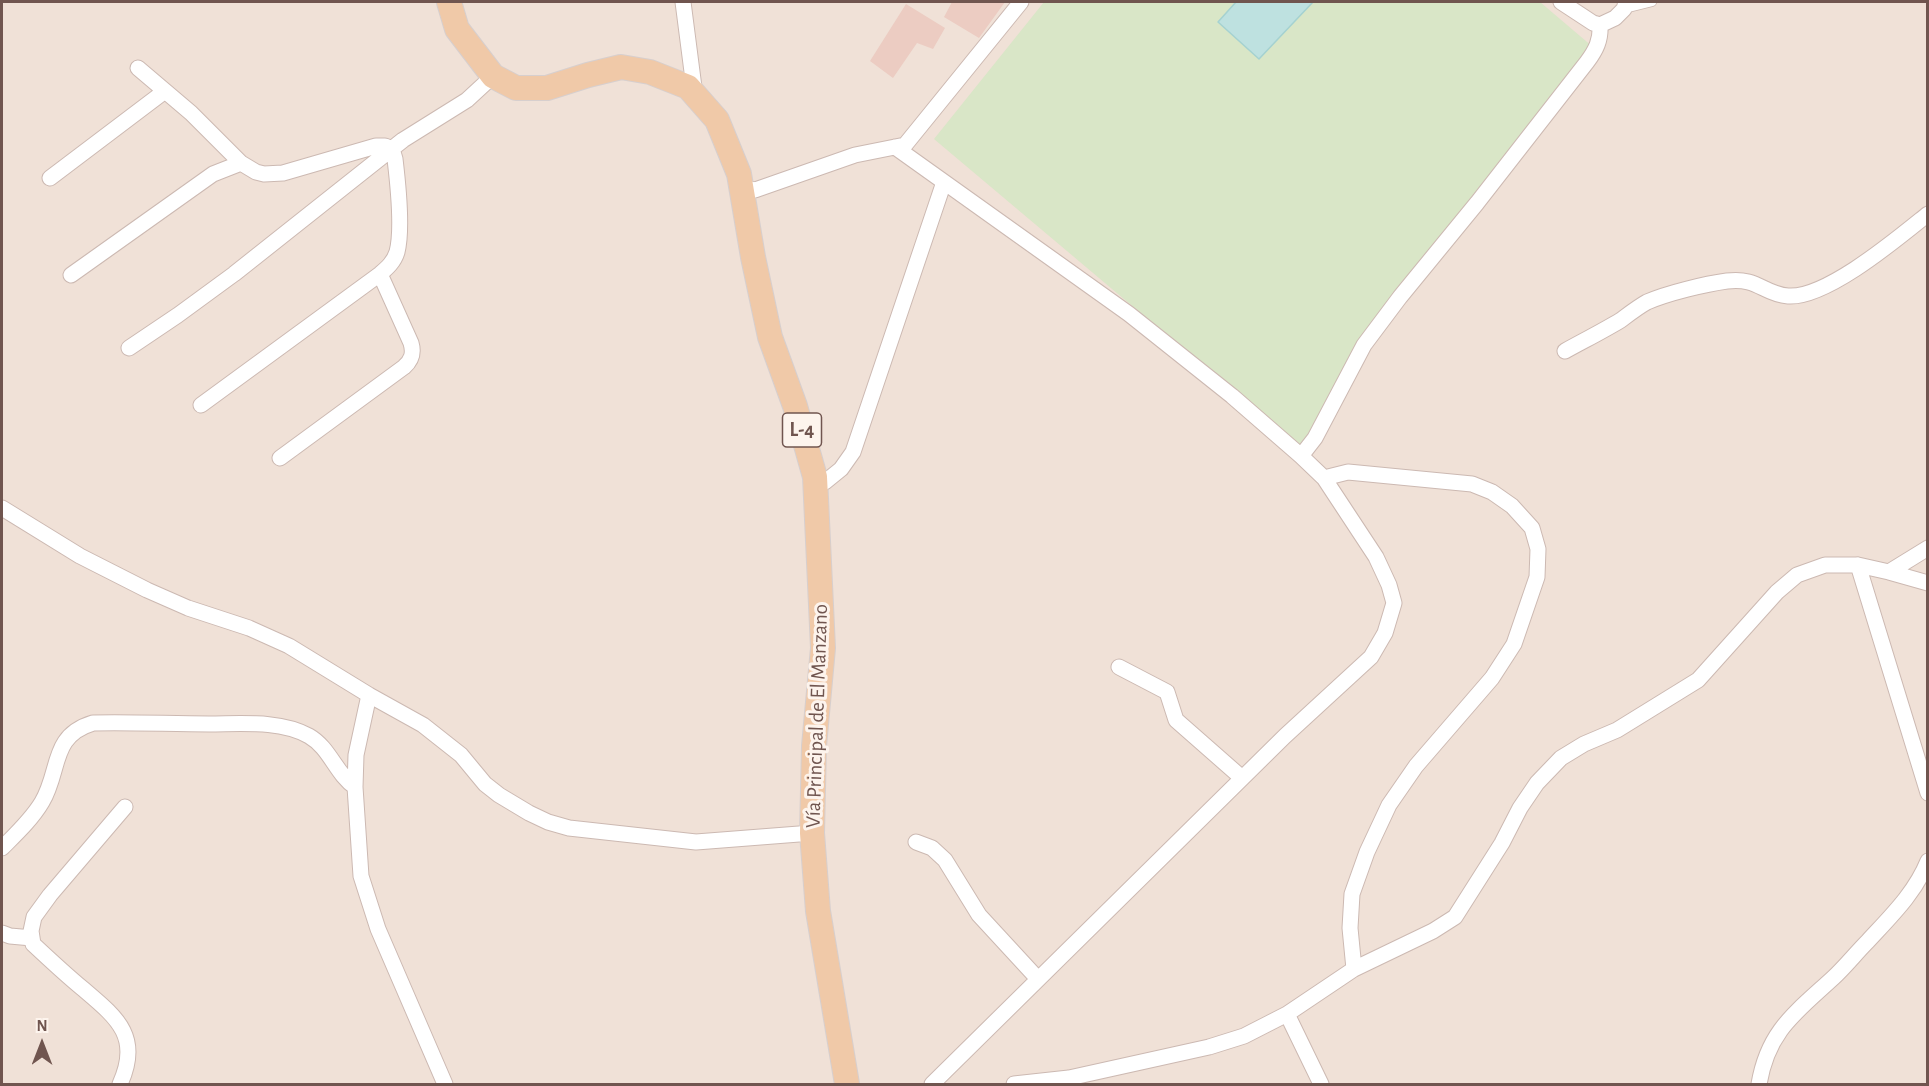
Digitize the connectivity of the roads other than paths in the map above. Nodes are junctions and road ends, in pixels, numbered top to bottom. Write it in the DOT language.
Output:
graph roads {
  1 [pos="449,2"];
  2 [pos="684,2"];
  3 [pos="1021,2"];
  4 [pos="1561,2"];
  5 [pos="1652,2"];
  6 [pos="1625,5"];
  7 [pos="1600,25"];
  8 [pos="138,68"];
  9 [pos="493,76"];
  10 [pos="165,91"];
  11 [pos="695,95"];
  12 [pos="896,147"];
  13 [pos="392,149"];
  14 [pos="241,163"];
  15 [pos="739,174"];
  16 [pos="50,178"];
  17 [pos="944,182"];
  18 [pos="1928,214"];
  19 [pos="380,274"];
  20 [pos="71,275"];
  21 [pos="129,348"];
  22 [pos="1565,351"];
  23 [pos="201,405"];
  24 [pos="1301,456"];
  25 [pos="280,458"];
  26 [pos="815,477"];
  27 [pos="1324,478"];
  28 [pos="2,508"];
  29 [pos="1928,548"];
  30 [pos="1858,565"];
  31 [pos="1890,572"];
  32 [pos="1928,583"];
  33 [pos="1119,667"];
  34 [pos="369,696"];
  35 [pos="1242,778"];
  36 [pos="355,787"];
  37 [pos="1928,793"];
  38 [pos="125,807"];
  39 [pos="812,833"];
  40 [pos="916,842"];
  41 [pos="2,848"];
  42 [pos="1928,861"];
  43 [pos="2,933"];
  44 [pos="32,938"];
  45 [pos="1354,969"];
  46 [pos="1038,979"];
  47 [pos="1287,1014"];
  48 [pos="120,1084"];
  49 [pos="445,1084"];
  50 [pos="847,1084"];
  51 [pos="932,1084"];
  52 [pos="1014,1084"];
  53 [pos="1321,1084"];
  54 [pos="1758,1084"];
  1 -- 9 [label="main road, Vía Principal de El Manzano / L-4"];
  2 -- 11 [label="street"];
  3 -- 12 [label="street"];
  4 -- 7 [label="street"];
  5 -- 6 [label="lane"];
  6 -- 7 [label="street"];
  7 -- 24 [label="street"];
  8 -- 10 [label="street"];
  9 -- 11 [label="main road, Vía Principal de El Manzano / L-4"];
  9 -- 13 [label="street"];
  10 -- 14 [label="street"];
  10 -- 16 [label="street"];
  11 -- 15 [label="main road, Vía Principal de El Manzano / L-4"];
  12 -- 15 [label="street"];
  12 -- 17 [label="street"];
  13 -- 14 [label="street"];
  13 -- 19 [label="street"];
  13 -- 21 [label="street"];
  14 -- 20 [label="street"];
  15 -- 26 [label="main road, Vía Principal de El Manzano / L-4"];
  17 -- 24 [label="street"];
  17 -- 26 [label="street"];
  18 -- 22 [label="street"];
  19 -- 23 [label="street"];
  19 -- 25 [label="street"];
  24 -- 27 [label="street"];
  26 -- 39 [label="main road, Vía Principal de El Manzano / L-4"];
  27 -- 35 [label="street"];
  27 -- 45 [label="street"];
  28 -- 34 [label="street"];
  29 -- 31 [label="street"];
  30 -- 31 [label="street"];
  30 -- 37 [label="street"];
  30 -- 45 [label="street"];
  31 -- 32 [label="street"];
  33 -- 35 [label="street"];
  34 -- 36 [label="street"];
  34 -- 39 [label="street"];
  35 -- 46 [label="street"];
  36 -- 41 [label="street"];
  36 -- 49 [label="street"];
  38 -- 44 [label="street"];
  39 -- 50 [label="main road, Vía Principal de El Manzano / L-4"];
  40 -- 46 [label="street"];
  42 -- 54 [label="street"];
  43 -- 44 [label="street"];
  44 -- 48 [label="street"];
  45 -- 47 [label="street"];
  46 -- 51 [label="street"];
  47 -- 52 [label="street"];
  47 -- 53 [label="street"];
}
